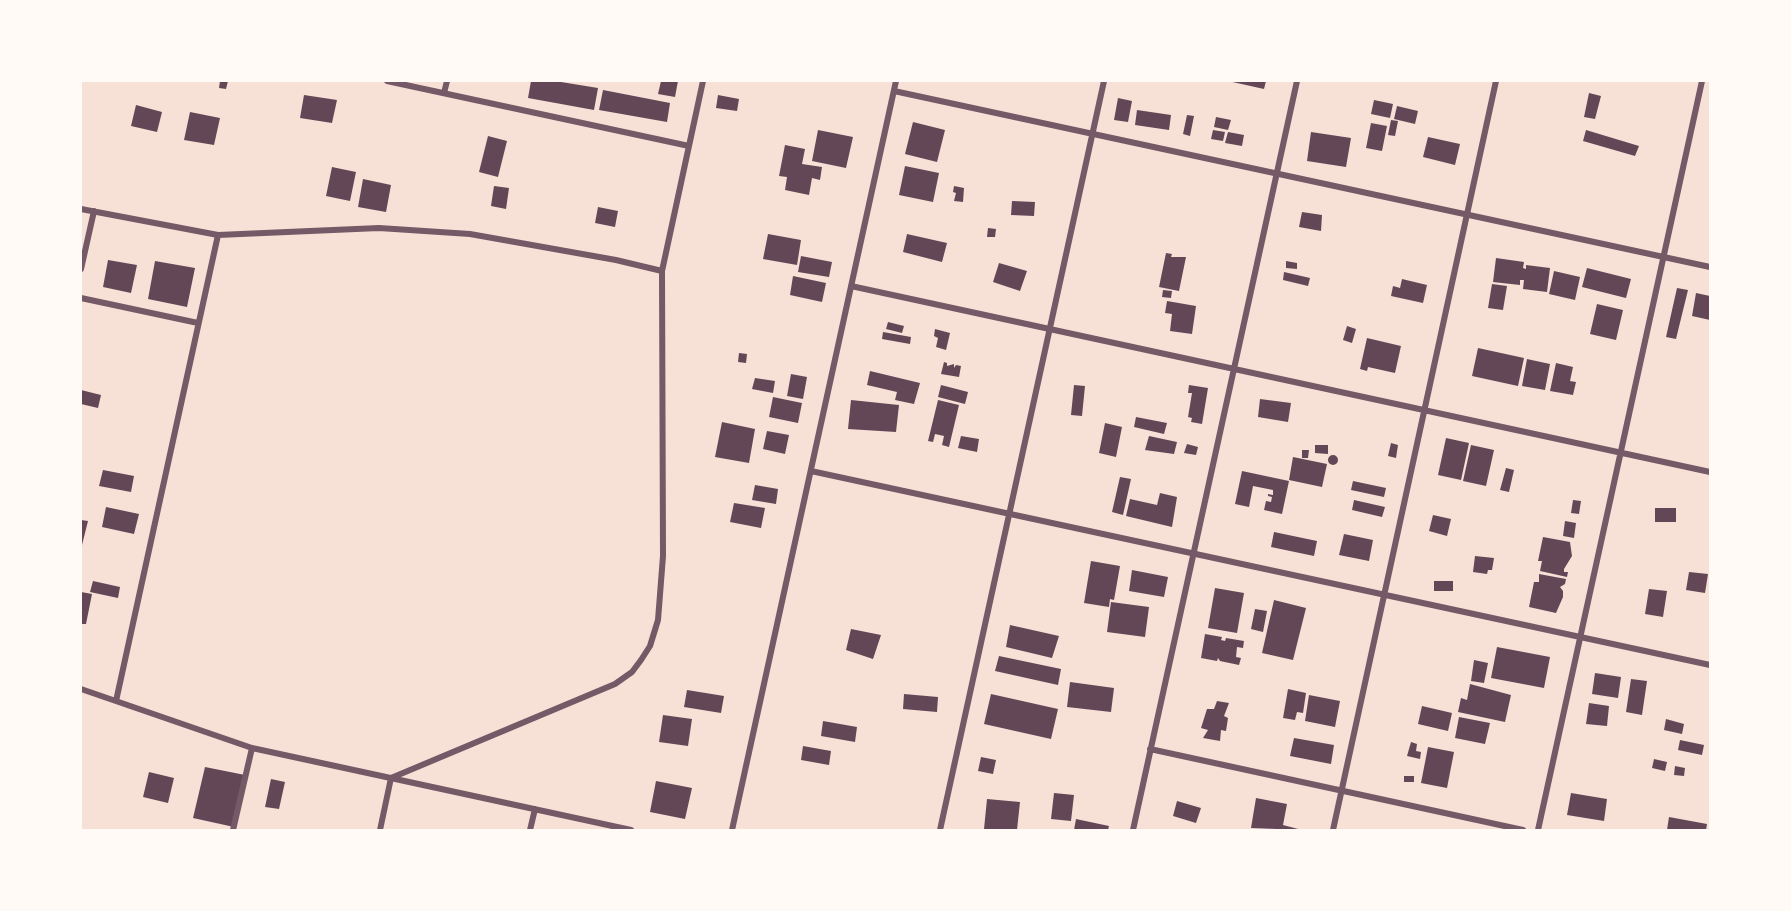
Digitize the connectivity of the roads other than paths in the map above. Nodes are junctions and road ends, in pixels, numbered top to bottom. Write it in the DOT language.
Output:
graph roads {
  1 [pos="387,81"];
  2 [pos="447,81"];
  3 [pos="703,81"];
  4 [pos="896,81"];
  5 [pos="1104,81"];
  6 [pos="1297,81"];
  7 [pos="1496,81"];
  8 [pos="1702,81"];
  9 [pos="894,91"];
  10 [pos="444,93"];
  11 [pos="1092,133"];
  12 [pos="689,146"];
  13 [pos="1277,173"];
  14 [pos="81,209"];
  15 [pos="94,211"];
  16 [pos="1467,214"];
  17 [pos="218,235"];
  18 [pos="1663,257"];
  19 [pos="1710,267"];
  20 [pos="81,269"];
  21 [pos="662,271"];
  22 [pos="851,286"];
  23 [pos="81,298"];
  24 [pos="198,323"];
  25 [pos="1049,329"];
  26 [pos="1234,369"];
  27 [pos="1425,410"];
  28 [pos="1620,452"];
  29 [pos="811,471"];
  30 [pos="1710,472"];
  31 [pos="1009,514"];
  32 [pos="1193,553"];
  33 [pos="1384,594"];
  34 [pos="1580,637"];
  35 [pos="1710,665"];
  36 [pos="81,689"];
  37 [pos="116,701"];
  38 [pos="252,748"];
  39 [pos="1150,749"];
  40 [pos="391,778"];
  41 [pos="1341,790"];
  42 [pos="535,810"];
  43 [pos="233,830"];
  44 [pos="380,830"];
  45 [pos="530,830"];
  46 [pos="631,830"];
  47 [pos="732,830"];
  48 [pos="940,830"];
  49 [pos="1133,830"];
  50 [pos="1333,830"];
  51 [pos="1523,830"];
  52 [pos="1538,830"];
  1 -- 10 [label="street"];
  2 -- 10 [label="street"];
  3 -- 12 [label="street"];
  4 -- 9 [label="street"];
  5 -- 11 [label="street"];
  6 -- 13 [label="street"];
  7 -- 16 [label="street"];
  8 -- 18 [label="street"];
  9 -- 11 [label="street"];
  9 -- 22 [label="street"];
  10 -- 12 [label="street"];
  11 -- 13 [label="street"];
  11 -- 25 [label="street"];
  12 -- 21 [label="street"];
  13 -- 16 [label="street"];
  13 -- 26 [label="street"];
  14 -- 15 [label="street"];
  15 -- 17 [label="street"];
  15 -- 20 [label="street"];
  16 -- 18 [label="street"];
  16 -- 27 [label="street"];
  17 -- 21 [label="street"];
  17 -- 24 [label="street"];
  18 -- 19 [label="street"];
  18 -- 28 [label="street"];
  21 -- 40 [label="street"];
  22 -- 25 [label="street"];
  22 -- 29 [label="street"];
  23 -- 24 [label="street"];
  24 -- 37 [label="street"];
  25 -- 26 [label="street"];
  25 -- 31 [label="street"];
  26 -- 27 [label="street"];
  26 -- 32 [label="street"];
  27 -- 28 [label="street"];
  27 -- 33 [label="street"];
  28 -- 30 [label="street"];
  28 -- 34 [label="street"];
  29 -- 31 [label="street"];
  29 -- 47 [label="street"];
  31 -- 32 [label="street"];
  31 -- 48 [label="street"];
  32 -- 33 [label="street"];
  32 -- 39 [label="street"];
  33 -- 34 [label="street"];
  33 -- 41 [label="street"];
  34 -- 35 [label="street"];
  34 -- 52 [label="street"];
  36 -- 37 [label="street"];
  37 -- 38 [label="street"];
  38 -- 40 [label="street"];
  38 -- 43 [label="street"];
  39 -- 41 [label="street"];
  39 -- 49 [label="street"];
  40 -- 42 [label="street"];
  40 -- 44 [label="street"];
  41 -- 50 [label="street"];
  41 -- 51 [label="street"];
  42 -- 45 [label="street"];
  42 -- 46 [label="street"];
}
